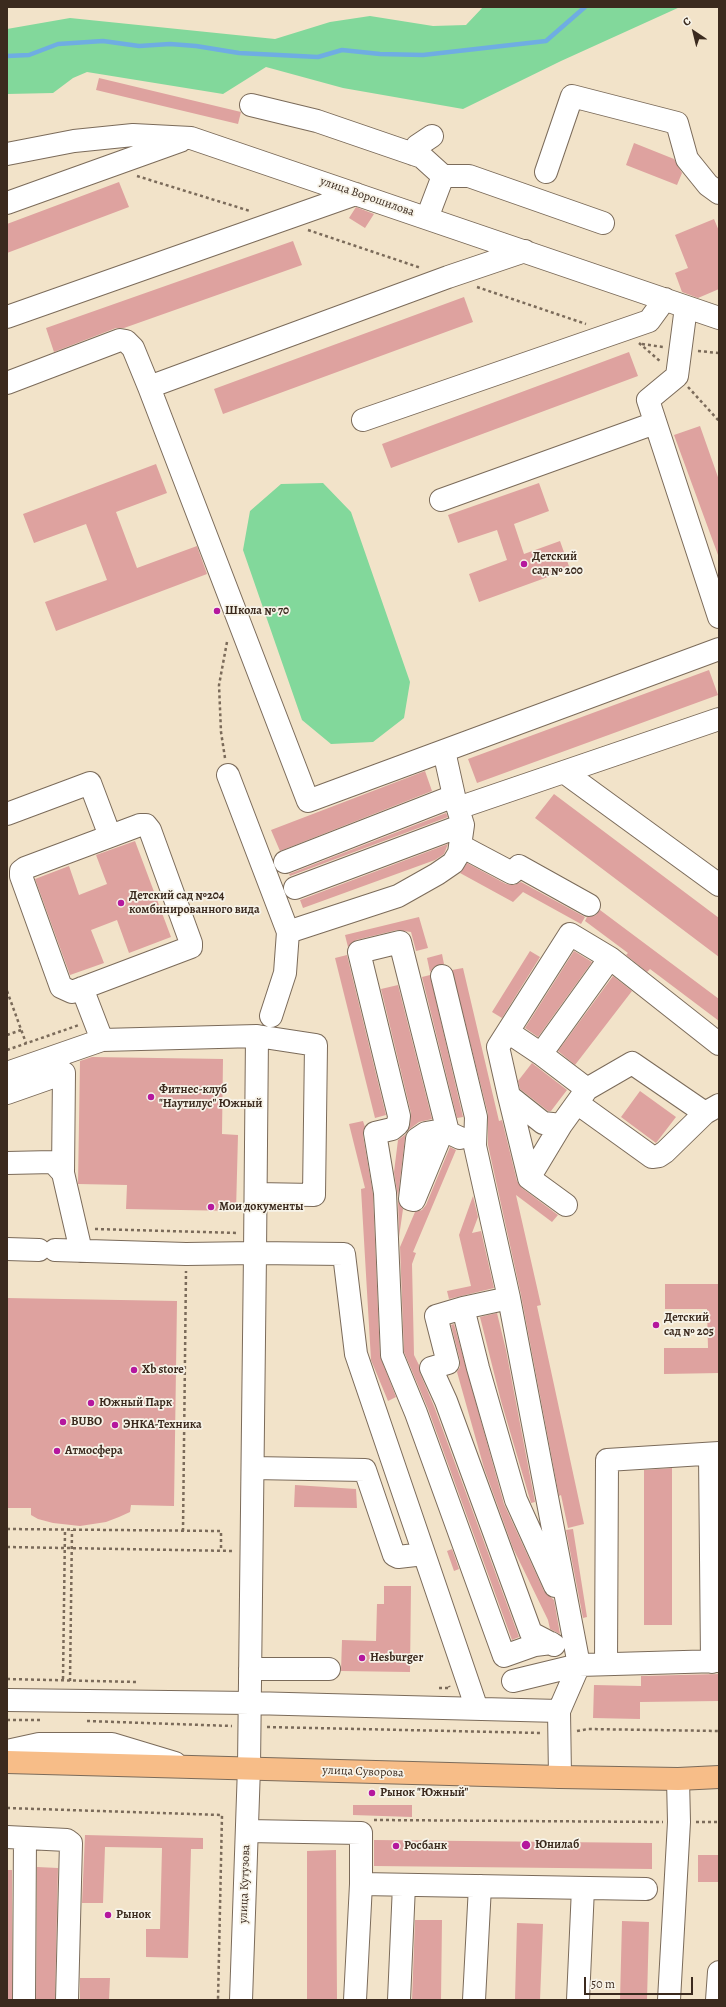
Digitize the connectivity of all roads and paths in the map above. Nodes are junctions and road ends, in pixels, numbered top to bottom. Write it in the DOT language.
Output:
graph roads {
  1 [pos="251,105"];
  2 [pos="432,136"];
  3 [pos="191,138"];
  4 [pos="7,154"];
  5 [pos="413,154"];
  6 [pos="546,172"];
  7 [pos="443,176"];
  8 [pos="719,193"];
  9 [pos="356,194"];
  10 [pos="7,203"];
  11 [pos="427,218"];
  12 [pos="603,223"];
  13 [pos="525,250"];
  14 [pos="665,299"];
  15 [pos="686,307"];
  16 [pos="7,316"];
  17 [pos="719,318"];
  18 [pos="7,383"];
  19 [pos="149,387"];
  20 [pos="363,420"];
  21 [pos="655,423"];
  22 [pos="442,500"];
  23 [pos="719,617"];
  24 [pos="227,640"];
  25 [pos="719,649"];
  26 [pos="719,719"];
  27 [pos="444,750"];
  28 [pos="564,772"];
  29 [pos="228,775"];
  30 [pos="7,814"];
  31 [pos="459,819"];
  32 [pos="110,836"];
  33 [pos="286,862"];
  34 [pos="719,885"];
  35 [pos="295,888"];
  36 [pos="589,905"];
  37 [pos="288,932"];
  38 [pos="610,958"];
  39 [pos="442,976"];
  40 [pos="82,988"];
  41 [pos="7,991"];
  42 [pos="271,1016"];
  43 [pos="94,1020"];
  44 [pos="21,1030"];
  45 [pos="508,1032"];
  46 [pos="7,1034"];
  47 [pos="257,1036"];
  48 [pos="102,1040"];
  49 [pos="26,1043"];
  50 [pos="719,1044"];
  51 [pos="7,1050"];
  52 [pos="541,1054"];
  53 [pos="7,1073"];
  54 [pos="7,1093"];
  55 [pos="509,1096"];
  56 [pos="582,1096"];
  57 [pos="712,1109"];
  58 [pos="561,1125"];
  59 [pos="475,1146"];
  60 [pos="7,1163"];
  61 [pos="63,1173"];
  62 [pos="529,1178"];
  63 [pos="256,1194"];
  64 [pos="566,1205"];
  65 [pos="76,1229"];
  66 [pos="255,1243"];
  67 [pos="7,1249"];
  68 [pos="82,1251"];
  69 [pos="186,1254"];
  70 [pos="509,1298"];
  71 [pos="463,1308"];
  72 [pos="715,1453"];
  73 [pos="253,1468"];
  74 [pos="7,1529"];
  75 [pos="65,1530"];
  76 [pos="72,1530"];
  77 [pos="183,1530"];
  78 [pos="7,1547"];
  79 [pos="65,1548"];
  80 [pos="72,1548"];
  81 [pos="221,1550"];
  82 [pos="252,1551"];
  83 [pos="424,1554"];
  84 [pos="570,1618"];
  85 [pos="551,1643"];
  86 [pos="715,1662"];
  87 [pos="606,1664"];
  88 [pos="579,1665"];
  89 [pos="250,1669"];
  90 [pos="329,1669"];
  91 [pos="7,1679"];
  92 [pos="63,1680"];
  93 [pos="447,1681"];
  94 [pos="513,1681"];
  95 [pos="140,1682"];
  96 [pos="436,1688"];
  97 [pos="70,1690"];
  98 [pos="7,1700"];
  99 [pos="250,1703"];
  100 [pos="477,1709"];
  101 [pos="559,1712"];
  102 [pos="7,1720"];
  103 [pos="46,1720"];
  104 [pos="85,1721"];
  105 [pos="250,1726"];
  106 [pos="588,1729"];
  107 [pos="719,1731"];
  108 [pos="560,1734"];
  109 [pos="7,1751"];
  110 [pos="7,1762"];
  111 [pos="184,1766"];
  112 [pos="249,1767"];
  113 [pos="560,1777"];
  114 [pos="719,1777"];
  115 [pos="678,1779"];
  116 [pos="7,1808"];
  117 [pos="370,1820"];
  118 [pos="679,1822"];
  119 [pos="719,1822"];
  120 [pos="247,1831"];
  121 [pos="16,1837"];
  122 [pos="361,1884"];
  123 [pos="404,1885"];
  124 [pos="480,1886"];
  125 [pos="584,1888"];
  126 [pos="646,1889"];
  127 [pos="719,1972"];
  128 [pos="24,2000"];
  129 [pos="67,2000"];
  130 [pos="218,2000"];
  131 [pos="241,2000"];
  132 [pos="355,2000"];
  133 [pos="399,2000"];
  134 [pos="474,2000"];
  135 [pos="578,2000"];
  136 [pos="670,2000"];
  137 [pos="718,2000"];
  1 -- 5 [label="street"];
  2 -- 5 [label="street"];
  3 -- 4 [label="street, улица Ворошилова"];
  3 -- 9 [label="street, улица Ворошилова"];
  3 -- 10 [label="street"];
  5 -- 7 [label="street"];
  6 -- 8 [label="street"];
  7 -- 11 [label="street"];
  7 -- 12 [label="street"];
  9 -- 11 [label="street, улица Ворошилова"];
  9 -- 16 [label="street"];
  11 -- 13 [label="street, улица Ворошилова"];
  13 -- 14 [label="street, улица Ворошилова"];
  13 -- 19 [label="street"];
  14 -- 15 [label="street, улица Ворошилова"];
  14 -- 20 [label="street"];
  15 -- 17 [label="street, улица Ворошилова"];
  15 -- 21 [label="street"];
  18 -- 19 [label="street"];
  19 -- 27 [label="street"];
  21 -- 22 [label="street"];
  21 -- 23 [label="street"];
  24 -- 29 [label="path"];
  25 -- 27 [label="street"];
  26 -- 28 [label="street"];
  27 -- 31 [label="street"];
  28 -- 31 [label="street"];
  28 -- 34 [label="street"];
  29 -- 37 [label="street"];
  30 -- 32 [label="street"];
  31 -- 33 [label="street"];
  31 -- 35 [label="street"];
  31 -- 36 [label="street"];
  31 -- 37 [label="street"];
  32 -- 40 [label="street"];
  32 -- 40 [label="street"];
  37 -- 42 [label="street"];
  38 -- 45 [label="street"];
  38 -- 50 [label="street"];
  38 -- 52 [label="street"];
  39 -- 59 [label="street"];
  40 -- 43 [label="street"];
  41 -- 44 [label="path"];
  43 -- 48 [label="street"];
  43 -- 49 [label="path"];
  44 -- 46 [label="path"];
  44 -- 49 [label="path"];
  45 -- 52 [label="street"];
  45 -- 55 [label="street"];
  47 -- 48 [label="street"];
  47 -- 63 [label="street, улица Кутузова"];
  47 -- 63 [label="street"];
  48 -- 53 [label="street"];
  49 -- 51 [label="path"];
  52 -- 56 [label="street"];
  54 -- 61 [label="street"];
  55 -- 58 [label="street"];
  55 -- 62 [label="street"];
  56 -- 57 [label="street"];
  56 -- 57 [label="street"];
  56 -- 58 [label="street"];
  58 -- 62 [label="street"];
  59 -- 70 [label="street"];
  59 -- 85 [label="street"];
  60 -- 61 [label="street"];
  61 -- 65 [label="street"];
  62 -- 64 [label="street"];
  63 -- 66 [label="street, улица Кутузова"];
  65 -- 66 [label="path"];
  65 -- 68 [label="street"];
  66 -- 69 [label="street"];
  66 -- 73 [label="street, улица Кутузова"];
  66 -- 83 [label="street"];
  67 -- 68 [label="street"];
  68 -- 69 [label="street"];
  69 -- 77 [label="path"];
  70 -- 71 [label="street"];
  70 -- 84 [label="street"];
  71 -- 84 [label="street"];
  71 -- 85 [label="street"];
  72 -- 86 [label="street"];
  72 -- 87 [label="street"];
  73 -- 82 [label="street, улица Кутузова"];
  73 -- 83 [label="street"];
  74 -- 75 [label="path"];
  75 -- 76 [label="path"];
  75 -- 79 [label="path"];
  76 -- 77 [label="path"];
  76 -- 80 [label="path"];
  77 -- 81 [label="path"];
  78 -- 79 [label="path"];
  79 -- 80 [label="path"];
  79 -- 92 [label="path"];
  80 -- 81 [label="path"];
  80 -- 97 [label="path"];
  81 -- 82 [label="path"];
  82 -- 89 [label="street, улица Кутузова"];
  83 -- 100 [label="street"];
  84 -- 88 [label="street"];
  85 -- 88 [label="street"];
  86 -- 87 [label="street"];
  87 -- 88 [label="street"];
  88 -- 94 [label="street"];
  88 -- 101 [label="street"];
  89 -- 90 [label="street"];
  89 -- 99 [label="street, улица Кутузова"];
  91 -- 92 [label="path"];
  92 -- 97 [label="path"];
  93 -- 96 [label="path"];
  95 -- 97 [label="path"];
  97 -- 98 [label="street"];
  97 -- 99 [label="street"];
  99 -- 100 [label="street"];
  99 -- 105 [label="street, улица Кутузова"];
  100 -- 101 [label="street"];
  101 -- 108 [label="street"];
  102 -- 103 [label="path"];
  104 -- 105 [label="path"];
  105 -- 108 [label="path"];
  105 -- 112 [label="street, улица Кутузова"];
  106 -- 107 [label="path"];
  108 -- 113 [label="street"];
  109 -- 111 [label="street"];
  110 -- 111 [label="main road, улица Суворова"];
  111 -- 112 [label="main road, улица Суворова"];
  112 -- 113 [label="main road, улица Суворова"];
  112 -- 120 [label="street, улица Кутузова"];
  113 -- 115 [label="main road, улица Суворова"];
  114 -- 115 [label="main road, улица Суворова"];
  115 -- 118 [label="street"];
  116 -- 130 [label="path"];
  117 -- 118 [label="path"];
  118 -- 119 [label="path"];
  118 -- 136 [label="street"];
  120 -- 122 [label="street"];
  120 -- 131 [label="street, улица Кутузова"];
  121 -- 128 [label="street"];
  121 -- 129 [label="street"];
  122 -- 123 [label="street"];
  122 -- 132 [label="street"];
  123 -- 124 [label="street"];
  123 -- 133 [label="street"];
  124 -- 125 [label="street"];
  124 -- 134 [label="street"];
  125 -- 126 [label="street"];
  125 -- 135 [label="street"];
  127 -- 137 [label="street"];
}
